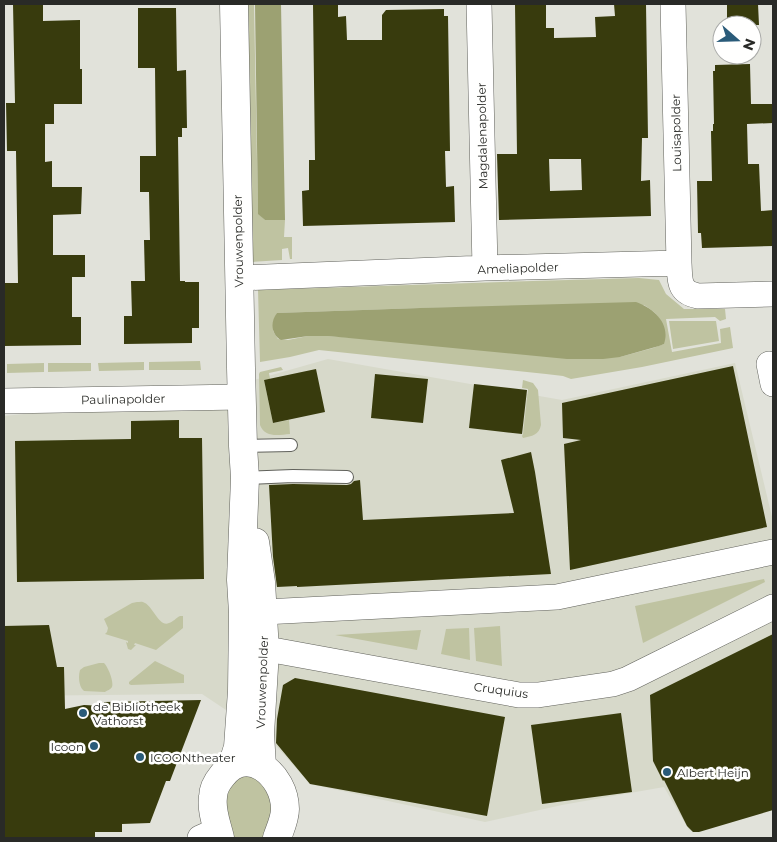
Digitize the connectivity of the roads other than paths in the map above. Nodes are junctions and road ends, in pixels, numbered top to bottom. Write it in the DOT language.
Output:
graph roads {
  1 [pos="234,4"];
  2 [pos="479,4"];
  3 [pos="673,4"];
  4 [pos="679,263"];
  5 [pos="485,268"];
  6 [pos="239,278"];
  7 [pos="773,294"];
  8 [pos="241,397"];
  9 [pos="4,401"];
  10 [pos="291,445"];
  11 [pos="242,446"];
  12 [pos="347,477"];
  13 [pos="244,478"];
  14 [pos="773,552"];
  15 [pos="773,607"];
  16 [pos="253,613"];
  17 [pos="254,651"];
  18 [pos="232,766"];
  19 [pos="262,766"];
  20 [pos="213,835"];
  21 [pos="277,838"];
  1 -- 6 [label="street, Vrouwenpolder"];
  2 -- 5 [label="street, Magdalenapolder"];
  3 -- 4 [label="street, Louisapolder"];
  4 -- 5 [label="street, Ameliapolder"];
  4 -- 7 [label="street"];
  5 -- 6 [label="street, Ameliapolder"];
  6 -- 8 [label="street, Vrouwenpolder"];
  8 -- 9 [label="street, Paulinapolder"];
  8 -- 11 [label="street, Vrouwenpolder"];
  10 -- 11 [label="lane"];
  11 -- 13 [label="street, Vrouwenpolder"];
  12 -- 13 [label="lane"];
  13 -- 16 [label="street, Vrouwenpolder"];
  14 -- 16 [label="street"];
  15 -- 17 [label="street, Cruquius"];
  16 -- 17 [label="street, Vrouwenpolder"];
  17 -- 18 [label="street, Vrouwenpolder"];
  17 -- 19 [label="street, Vrouwenpolder"];
  18 -- 19 [label="street"];
  18 -- 20 [label="street, Vrouwenpolder"];
  19 -- 21 [label="street"];
}
